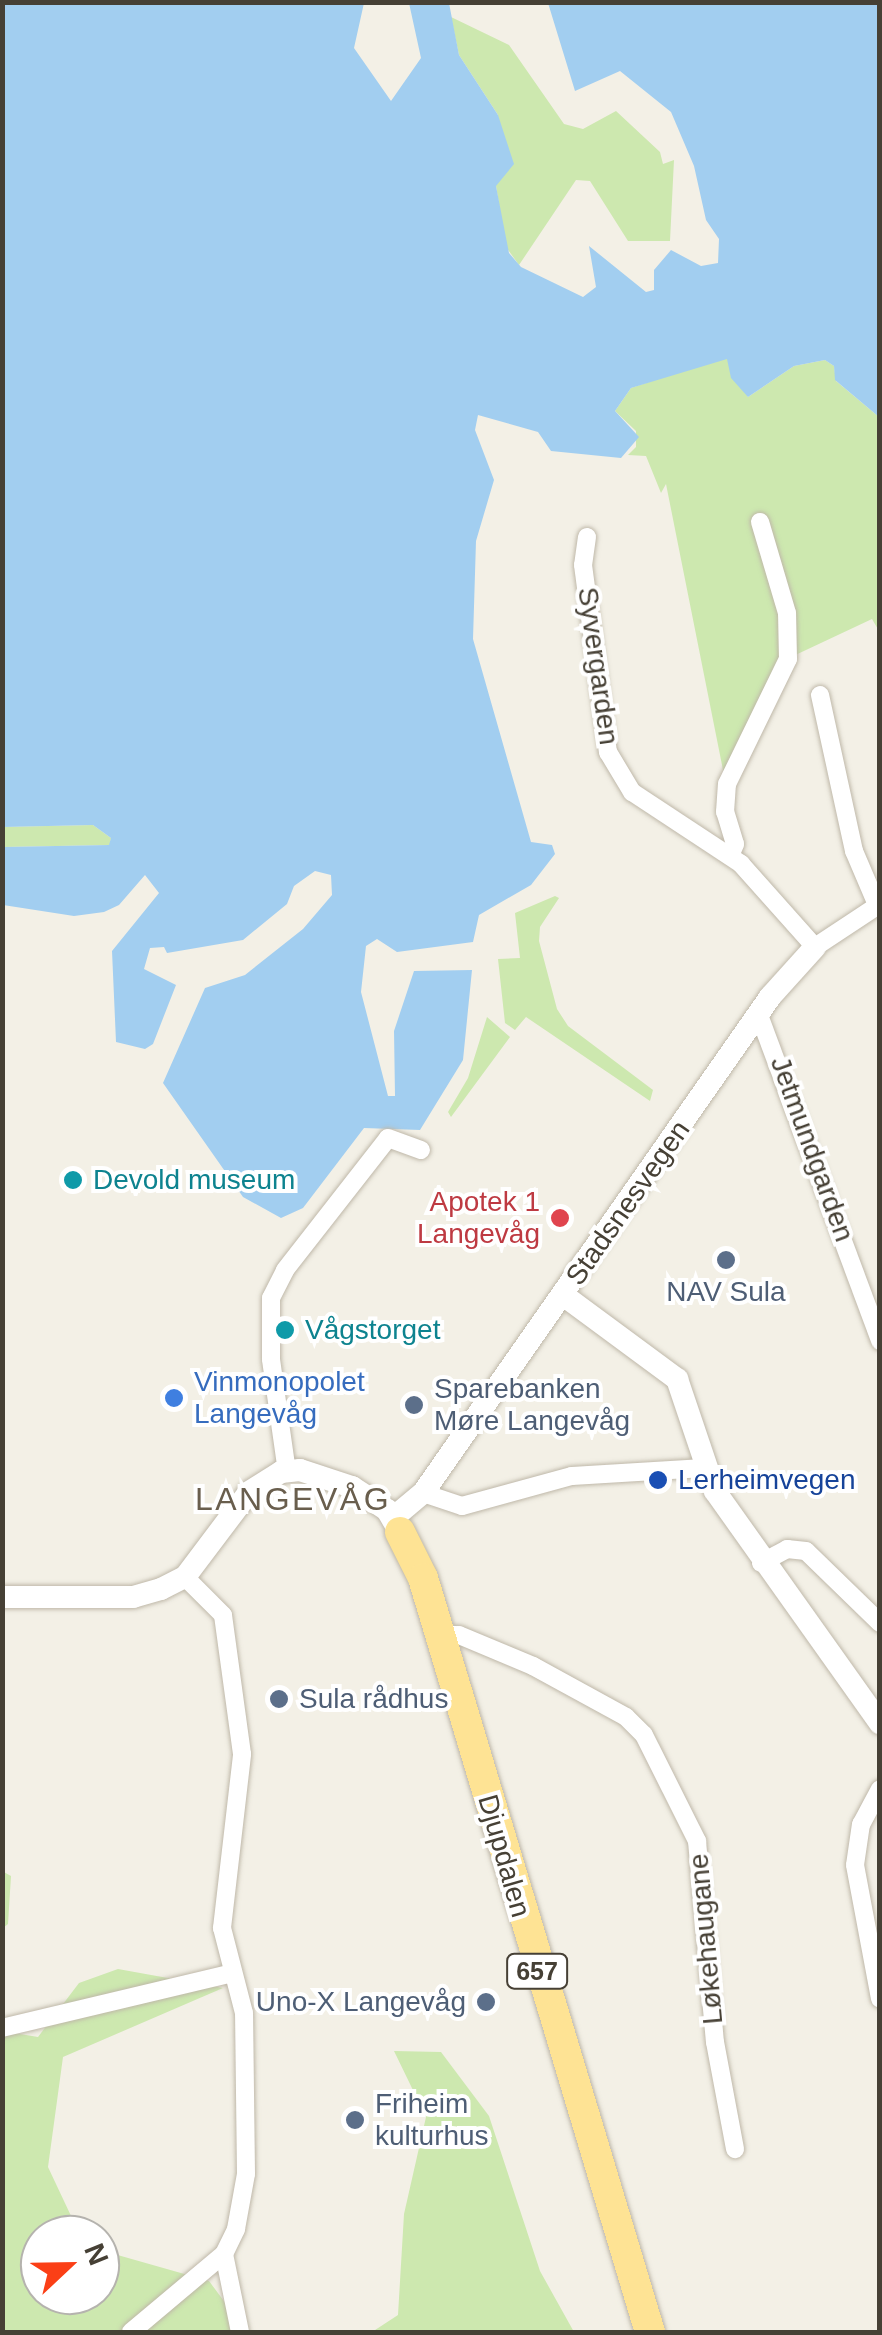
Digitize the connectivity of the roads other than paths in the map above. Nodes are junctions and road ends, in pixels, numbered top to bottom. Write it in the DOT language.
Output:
graph roads {
  1 [pos="760,522"];
  2 [pos="587,538"];
  3 [pos="820,695"];
  4 [pos="730,856"];
  5 [pos="878,905"];
  6 [pos="815,947"];
  7 [pos="759,1015"];
  8 [pos="422,1150"];
  9 [pos="563,1295"];
  10 [pos="880,1341"];
  11 [pos="704,1468"];
  12 [pos="287,1472"];
  13 [pos="424,1493"];
  14 [pos="396,1525"];
  15 [pos="761,1563"];
  16 [pos="185,1577"];
  17 [pos="2,1597"];
  18 [pos="433,1622"];
  19 [pos="880,1623"];
  20 [pos="880,1723"];
  21 [pos="880,1789"];
  22 [pos="233,1972"];
  23 [pos="880,2000"];
  24 [pos="2,2028"];
  25 [pos="735,2149"];
  26 [pos="224,2254"];
  27 [pos="131,2332"];
  28 [pos="240,2332"];
  29 [pos="650,2332"];
  1 -- 4 [label="street"];
  2 -- 4 [label="street, Syvergarden"];
  3 -- 5 [label="street"];
  4 -- 6 [label="street, Syvergarden"];
  5 -- 6 [label="street, Stadsnesvegen"];
  6 -- 7 [label="street, Stadsnesvegen"];
  7 -- 9 [label="street, Stadsnesvegen"];
  7 -- 10 [label="street, Jetmundgarden"];
  8 -- 12 [label="street"];
  9 -- 11 [label="street"];
  9 -- 13 [label="street, Stadsnesvegen"];
  11 -- 13 [label="street"];
  11 -- 15 [label="street"];
  12 -- 14 [label="street"];
  12 -- 16 [label="street"];
  13 -- 14 [label="street, Stadsnesvegen"];
  14 -- 18 [label="main road, Djupdalen / 657"];
  15 -- 19 [label="street"];
  15 -- 20 [label="street"];
  16 -- 17 [label="street"];
  16 -- 22 [label="street"];
  18 -- 25 [label="street, Løkehaugane"];
  18 -- 29 [label="main road, Djupdalen / 657"];
  21 -- 23 [label="street"];
  22 -- 24 [label="street"];
  22 -- 26 [label="street"];
  26 -- 27 [label="street"];
  26 -- 28 [label="street"];
}
